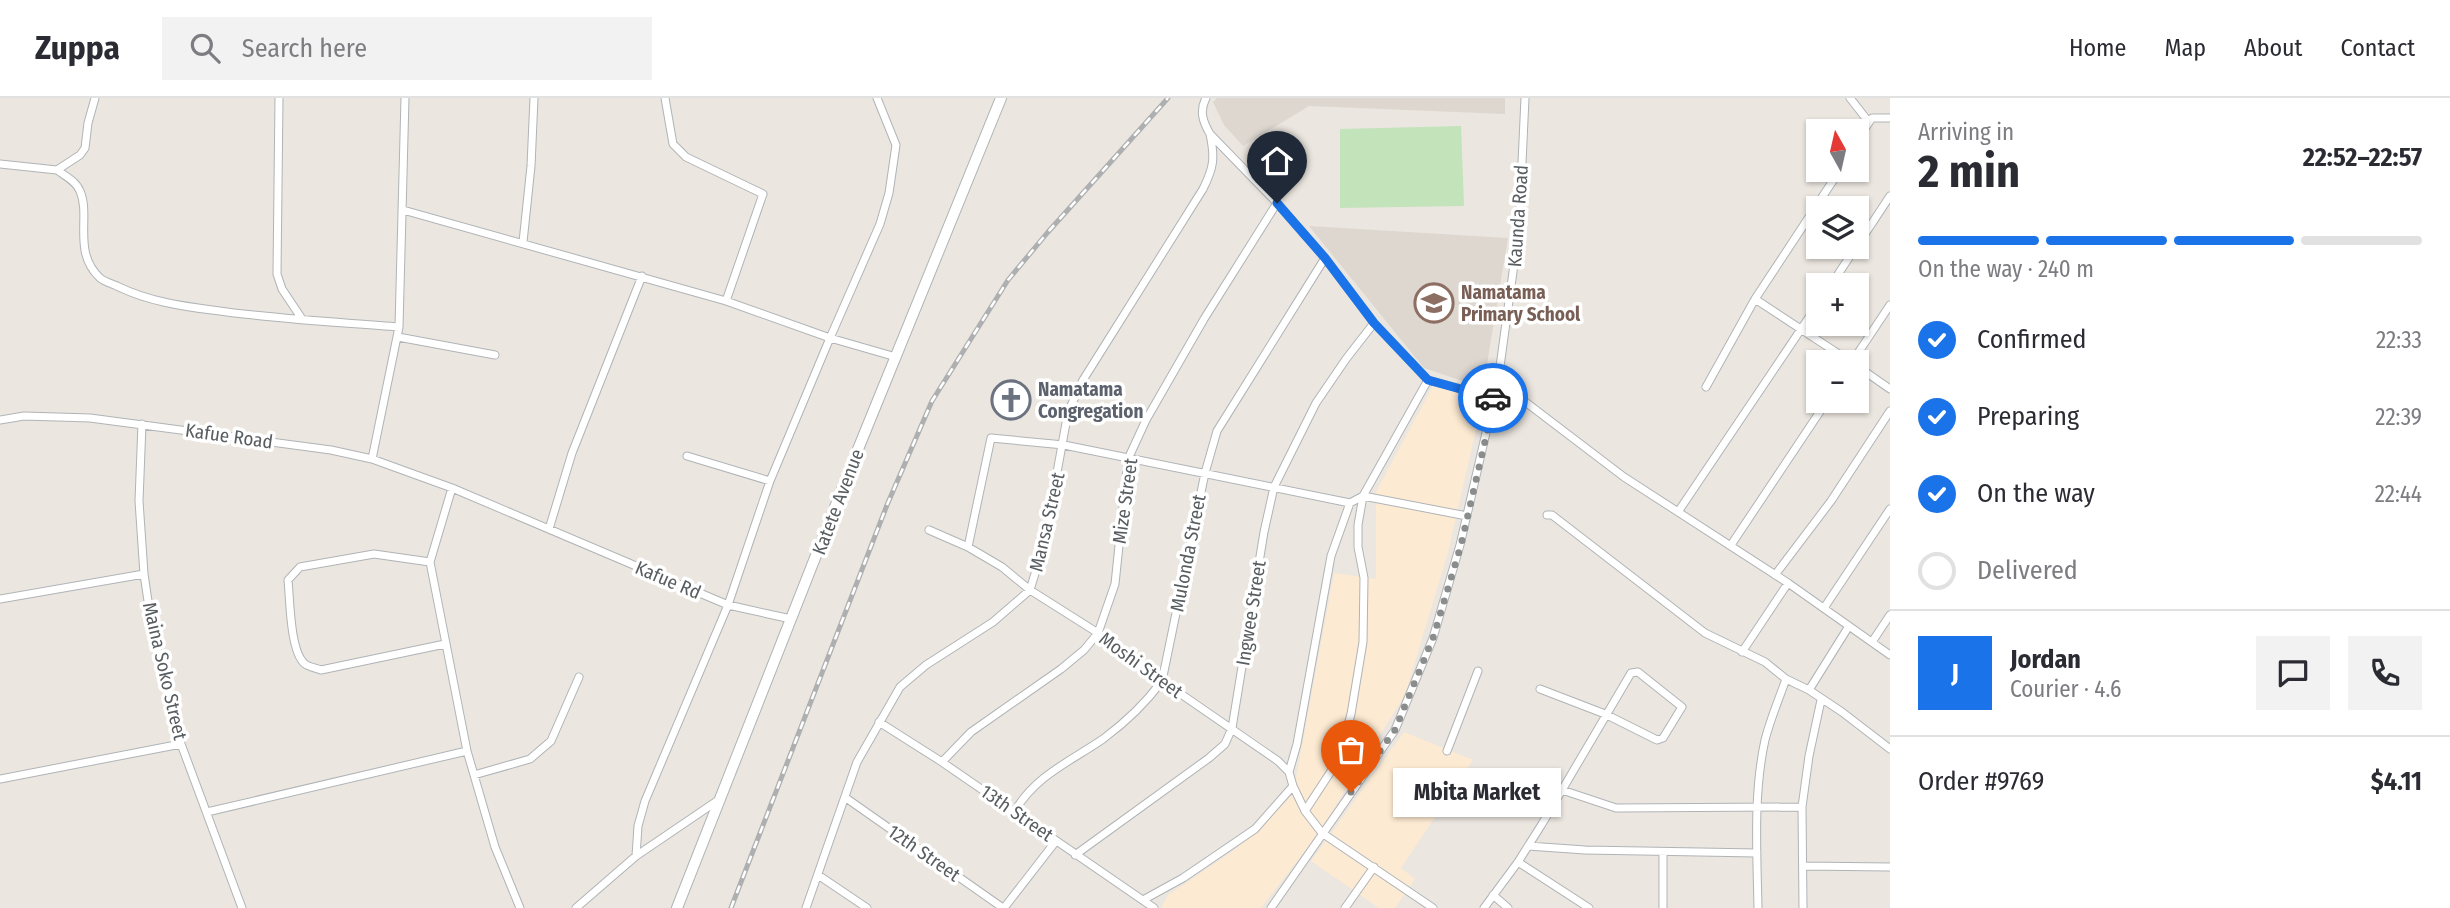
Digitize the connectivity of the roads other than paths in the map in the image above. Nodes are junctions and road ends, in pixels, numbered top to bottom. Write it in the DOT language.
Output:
graph roads {
  1 [pos="95,98"];
  2 [pos="279,98"];
  3 [pos="405,98"];
  4 [pos="534,98"];
  5 [pos="665,98"];
  6 [pos="877,98"];
  7 [pos="1001,98"];
  8 [pos="1206,98"];
  9 [pos="1525,98"];
  10 [pos="1850,98"];
  11 [pos="1890,118"];
  12 [pos="1866,119"];
  13 [pos="1869,120"];
  14 [pos="1210,134"];
  15 [pos="0,164"];
  16 [pos="57,170"];
  17 [pos="1832,182"];
  18 [pos="1890,196"];
  19 [pos="1277,203"];
  20 [pos="403,210"];
  21 [pos="1869,227"];
  22 [pos="523,242"];
  23 [pos="1325,258"];
  24 [pos="642,276"];
  25 [pos="1755,299"];
  26 [pos="726,301"];
  27 [pos="1890,305"];
  28 [pos="302,319"];
  29 [pos="1806,322"];
  30 [pos="1374,323"];
  31 [pos="399,327"];
  32 [pos="1801,329"];
  33 [pos="398,338"];
  34 [pos="830,338"];
  35 [pos="1833,350"];
  36 [pos="1859,350"];
  37 [pos="495,355"];
  38 [pos="896,357"];
  39 [pos="1869,374"];
  40 [pos="1428,380"];
  41 [pos="1498,381"];
  42 [pos="1706,387"];
  43 [pos="1890,389"];
  44 [pos="1495,398"];
  45 [pos="1890,411"];
  46 [pos="1819,413"];
  47 [pos="0,420"];
  48 [pos="142,424"];
  49 [pos="1064,444"];
  50 [pos="687,456"];
  51 [pos="372,458"];
  52 [pos="1128,459"];
  53 [pos="1205,473"];
  54 [pos="770,481"];
  55 [pos="1274,487"];
  56 [pos="452,488"];
  57 [pos="1363,496"];
  58 [pos="1350,503"];
  59 [pos="1890,509"];
  60 [pos="1678,512"];
  61 [pos="1547,515"];
  62 [pos="1468,516"];
  63 [pos="549,529"];
  64 [pos="929,530"];
  65 [pos="1731,545"];
  66 [pos="968,547"];
  67 [pos="430,562"];
  68 [pos="144,575"];
  69 [pos="1775,575"];
  70 [pos="1788,583"];
  71 [pos="1030,590"];
  72 [pos="0,599"];
  73 [pos="728,605"];
  74 [pos="1824,608"];
  75 [pos="1890,615"];
  76 [pos="791,619"];
  77 [pos="1849,626"];
  78 [pos="1098,633"];
  79 [pos="1872,642"];
  80 [pos="445,644"];
  81 [pos="1742,652"];
  82 [pos="1890,655"];
  83 [pos="1478,671"];
  84 [pos="579,677"];
  85 [pos="1786,679"];
  86 [pos="1162,681"];
  87 [pos="1541,689"];
  88 [pos="1809,690"];
  89 [pos="1821,700"];
  90 [pos="1605,714"];
  91 [pos="879,722"];
  92 [pos="1233,728"];
  93 [pos="181,744"];
  94 [pos="1890,749"];
  95 [pos="467,751"];
  96 [pos="1447,751"];
  97 [pos="942,762"];
  98 [pos="1289,772"];
  99 [pos="474,775"];
  100 [pos="0,779"];
  101 [pos="1293,786"];
  102 [pos="1562,790"];
  103 [pos="846,798"];
  104 [pos="719,800"];
  105 [pos="1758,807"];
  106 [pos="1802,807"];
  107 [pos="207,811"];
  108 [pos="1015,811"];
  109 [pos="1305,811"];
  110 [pos="1322,833"];
  111 [pos="1056,841"];
  112 [pos="1528,846"];
  113 [pos="1664,852"];
  114 [pos="1757,853"];
  115 [pos="1075,855"];
  116 [pos="636,856"];
  117 [pos="1518,862"];
  118 [pos="1803,866"];
  119 [pos="1374,867"];
  120 [pos="1890,867"];
  121 [pos="818,875"];
  122 [pos="1493,895"];
  123 [pos="1143,900"];
  124 [pos="242,908"];
  125 [pos="520,908"];
  126 [pos="576,908"];
  127 [pos="677,908"];
  128 [pos="806,908"];
  129 [pos="867,908"];
  130 [pos="1003,908"];
  131 [pos="1154,908"];
  132 [pos="1271,908"];
  133 [pos="1345,908"];
  134 [pos="1433,908"];
  135 [pos="1483,908"];
  136 [pos="1508,908"];
  137 [pos="1589,908"];
  138 [pos="1663,908"];
  139 [pos="1758,908"];
  140 [pos="1803,908"];
  1 -- 16 [label="street"];
  2 -- 28 [label="street"];
  3 -- 20 [label="street"];
  4 -- 22 [label="street"];
  5 -- 26 [label="street"];
  6 -- 34 [label="street"];
  7 -- 38 [label="street, Katete Avenue"];
  8 -- 14 [label="street, Mansa Street"];
  9 -- 41 [label="street, Kaunda Road"];
  10 -- 12 [label="street"];
  11 -- 13 [label="street"];
  14 -- 19 [label="street"];
  14 -- 49 [label="street, Mansa Street"];
  15 -- 16 [label="street"];
  16 -- 28 [label="street"];
  17 -- 25 [label="street"];
  18 -- 21 [label="street"];
  19 -- 23 [label="street"];
  19 -- 52 [label="street, Mize Street"];
  20 -- 22 [label="street"];
  20 -- 31 [label="street"];
  22 -- 24 [label="street"];
  23 -- 30 [label="street"];
  23 -- 53 [label="street, Mulonda Street"];
  24 -- 26 [label="street"];
  24 -- 63 [label="street"];
  25 -- 32 [label="street"];
  25 -- 42 [label="street"];
  26 -- 34 [label="street"];
  27 -- 36 [label="street"];
  28 -- 31 [label="street"];
  29 -- 32 [label="street"];
  30 -- 40 [label="street"];
  30 -- 55 [label="street, Ingwee Street"];
  31 -- 33 [label="street"];
  32 -- 35 [label="street"];
  32 -- 60 [label="street"];
  33 -- 37 [label="street"];
  33 -- 51 [label="street"];
  34 -- 38 [label="street"];
  34 -- 54 [label="street"];
  38 -- 76 [label="street, Katete Avenue"];
  39 -- 43 [label="street"];
  40 -- 44 [label="street"];
  40 -- 57 [label="street"];
  41 -- 44 [label="street, Kaunda Road"];
  41 -- 60 [label="street"];
  44 -- 62 [label="street, Kaunda Road"];
  45 -- 69 [label="street"];
  46 -- 65 [label="street"];
  47 -- 48 [label="street, Kafue Road"];
  48 -- 51 [label="street, Kafue Road"];
  48 -- 68 [label="street, Maina Soko Street"];
  49 -- 52 [label="street"];
  49 -- 66 [label="street"];
  49 -- 71 [label="street, Mansa Street"];
  50 -- 54 [label="street"];
  51 -- 56 [label="street, Kafue Road"];
  52 -- 53 [label="street"];
  52 -- 78 [label="street, Mize Street"];
  53 -- 55 [label="street"];
  53 -- 86 [label="street, Mulonda Street"];
  54 -- 73 [label="street"];
  55 -- 58 [label="street"];
  55 -- 92 [label="street, Ingwee Street"];
  56 -- 63 [label="street, Kafue Rd"];
  56 -- 67 [label="street"];
  57 -- 58 [label="street"];
  57 -- 62 [label="street"];
  57 -- 109 [label="street"];
  58 -- 98 [label="street"];
  59 -- 74 [label="street"];
  60 -- 65 [label="street"];
  61 -- 81 [label="street"];
  62 -- 110 [label="street, Kaunda Road"];
  63 -- 73 [label="street, Kafue Rd"];
  64 -- 66 [label="street, Moshi Street"];
  65 -- 69 [label="street"];
  66 -- 71 [label="street, Moshi Street"];
  67 -- 80 [label="street"];
  67 -- 80 [label="street"];
  68 -- 72 [label="street"];
  68 -- 93 [label="street, Maina Soko Street"];
  69 -- 70 [label="street"];
  70 -- 74 [label="street"];
  70 -- 81 [label="street"];
  71 -- 78 [label="street, Moshi Street"];
  71 -- 91 [label="street, Mansa Street"];
  73 -- 76 [label="street, Kafue Rd"];
  73 -- 116 [label="street"];
  74 -- 77 [label="street"];
  75 -- 79 [label="street"];
  76 -- 104 [label="street, Katete Avenue"];
  77 -- 79 [label="street"];
  77 -- 88 [label="street"];
  78 -- 86 [label="street, Moshi Street"];
  78 -- 97 [label="street, Mize Street"];
  79 -- 82 [label="street"];
  80 -- 95 [label="street"];
  81 -- 85 [label="street"];
  83 -- 96 [label="street"];
  84 -- 99 [label="street"];
  85 -- 88 [label="street"];
  85 -- 105 [label="street"];
  86 -- 92 [label="street, Moshi Street"];
  86 -- 108 [label="street, Mulonda Street"];
  87 -- 90 [label="street"];
  88 -- 89 [label="street"];
  89 -- 94 [label="street"];
  89 -- 106 [label="street"];
  90 -- 90 [label="street"];
  90 -- 102 [label="street"];
  91 -- 97 [label="street, 13th Street"];
  91 -- 103 [label="street, Mansa Street"];
  92 -- 98 [label="street, Moshi Street"];
  92 -- 115 [label="street, Ingwee Street"];
  93 -- 100 [label="street"];
  93 -- 107 [label="street, Maina Soko Street"];
  95 -- 99 [label="street"];
  95 -- 107 [label="street"];
  97 -- 108 [label="street, 13th Street"];
  98 -- 101 [label="street"];
  99 -- 125 [label="street"];
  101 -- 109 [label="street"];
  101 -- 123 [label="street"];
  102 -- 105 [label="street"];
  102 -- 112 [label="street"];
  103 -- 121 [label="street, Mansa Street"];
  103 -- 130 [label="street, 12th Street"];
  104 -- 116 [label="street"];
  104 -- 127 [label="street, Katete Avenue"];
  105 -- 106 [label="street"];
  105 -- 114 [label="street"];
  106 -- 118 [label="street"];
  107 -- 124 [label="street, Maina Soko Street"];
  108 -- 111 [label="street, 13th Street"];
  109 -- 110 [label="street"];
  110 -- 119 [label="street"];
  110 -- 132 [label="street, Kaunda Road"];
  111 -- 115 [label="street, 13th Street"];
  111 -- 130 [label="street"];
  112 -- 113 [label="street"];
  112 -- 117 [label="street"];
  113 -- 114 [label="street"];
  113 -- 138 [label="street"];
  114 -- 139 [label="street"];
  115 -- 123 [label="street, 13th Street"];
  116 -- 126 [label="street"];
  117 -- 122 [label="street"];
  117 -- 137 [label="street"];
  118 -- 120 [label="street"];
  118 -- 140 [label="street"];
  119 -- 133 [label="street"];
  119 -- 134 [label="street"];
  121 -- 128 [label="street, Mansa Street"];
  121 -- 129 [label="street"];
  122 -- 135 [label="street"];
  122 -- 136 [label="street"];
  123 -- 131 [label="street, 13th Street"];
}
